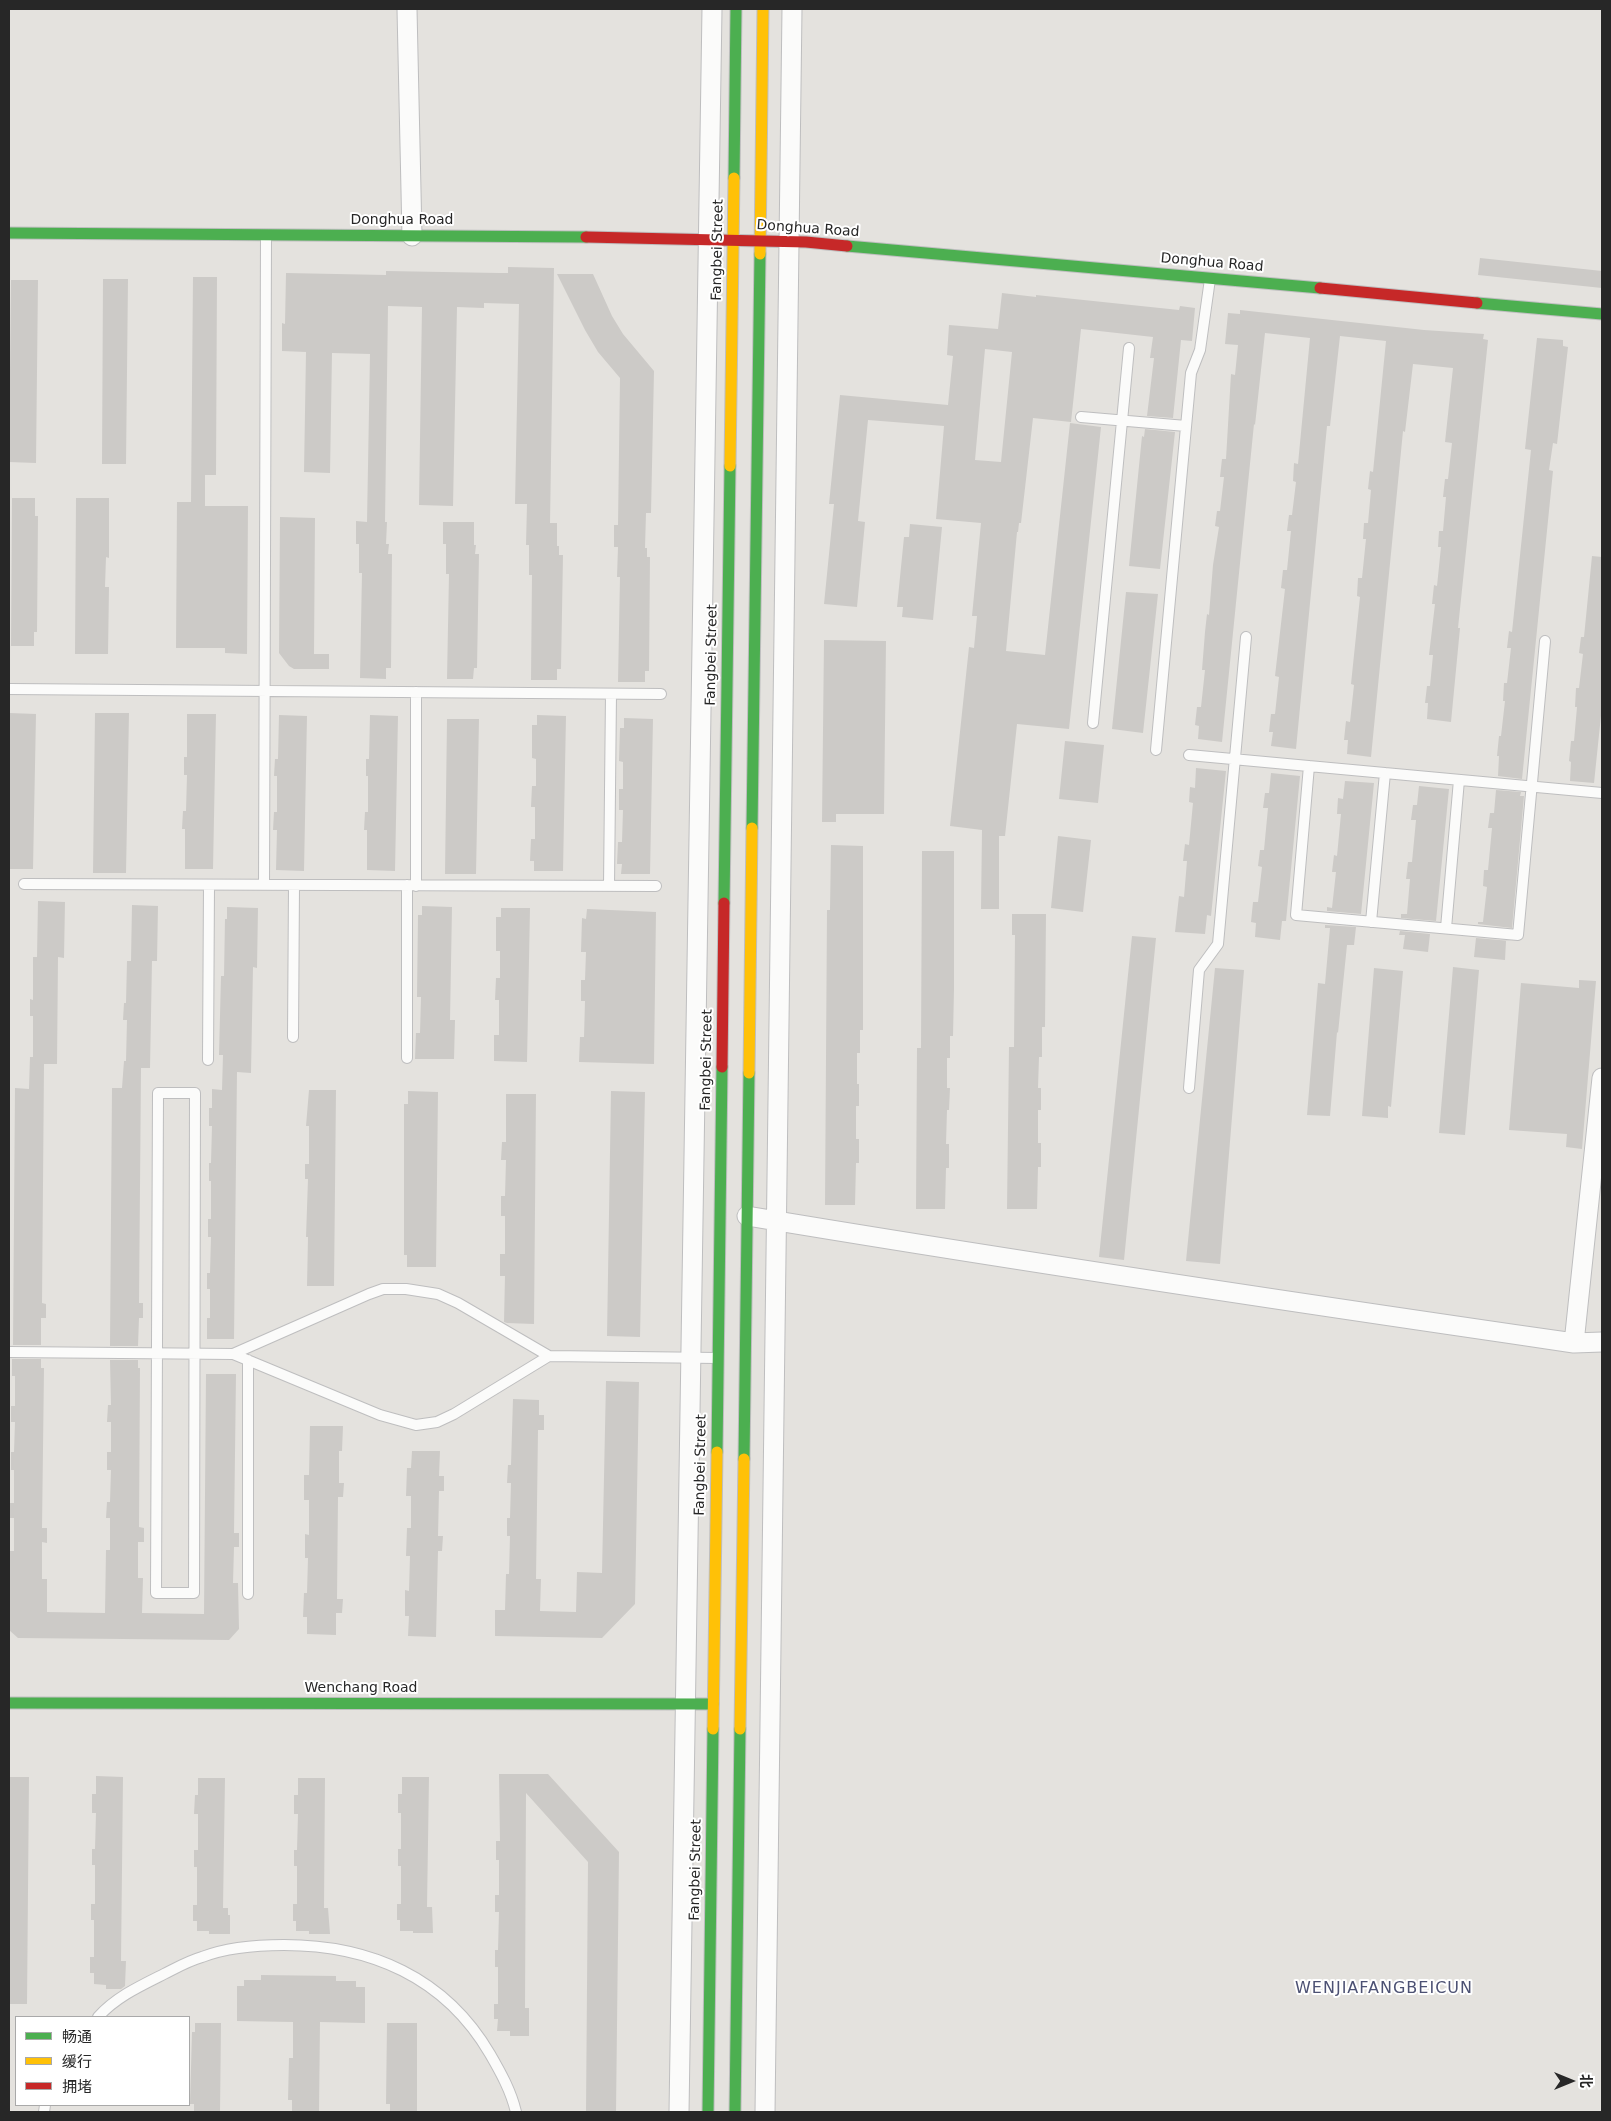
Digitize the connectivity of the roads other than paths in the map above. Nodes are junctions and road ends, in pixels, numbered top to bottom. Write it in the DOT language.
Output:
graph roads {
  1 [pos="407,9"];
  2 [pos="712,9"];
  3 [pos="736,9"];
  4 [pos="763,9"];
  5 [pos="792,9"];
  6 [pos="9,233"];
  7 [pos="266,235"];
  8 [pos="412,236"];
  9 [pos="708,239"];
  10 [pos="733,240"];
  11 [pos="760,240"];
  12 [pos="789,242"];
  13 [pos="1210,278"];
  14 [pos="1602,314"];
  15 [pos="1129,348"];
  16 [pos="1081,417"];
  17 [pos="1122,421"];
  18 [pos="1186,426"];
  19 [pos="1246,637"];
  20 [pos="1545,642"];
  21 [pos="9,689"];
  22 [pos="264,691"];
  23 [pos="416,692"];
  24 [pos="611,694"];
  25 [pos="662,694"];
  26 [pos="1093,723"];
  27 [pos="1156,750"];
  28 [pos="1189,755"];
  29 [pos="1235,759"];
  30 [pos="1309,766"];
  31 [pos="1385,773"];
  32 [pos="1459,780"];
  33 [pos="1532,787"];
  34 [pos="1602,793"];
  35 [pos="24,884"];
  36 [pos="209,885"];
  37 [pos="264,885"];
  38 [pos="294,885"];
  39 [pos="411,886"];
  40 [pos="609,886"];
  41 [pos="656,886"];
  42 [pos="1371,922"];
  43 [pos="1446,928"];
  44 [pos="293,1037"];
  45 [pos="407,1058"];
  46 [pos="208,1060"];
  47 [pos="1602,1078"];
  48 [pos="1188,1088"];
  49 [pos="747,1216"];
  50 [pos="776,1221"];
  51 [pos="1594,1231"];
  52 [pos="1602,1342"];
  53 [pos="1574,1343"];
  54 [pos="9,1352"];
  55 [pos="157,1354"];
  56 [pos="194,1354"];
  57 [pos="233,1354"];
  58 [pos="549,1356"];
  59 [pos="691,1358"];
  60 [pos="718,1358"];
  61 [pos="248,1360"];
  62 [pos="248,1594"];
  63 [pos="9,1702"];
  64 [pos="685,1704"];
  65 [pos="713,1704"];
  66 [pos="99,2016"];
  67 [pos="516,2112"];
  68 [pos="679,2112"];
  69 [pos="708,2112"];
  70 [pos="735,2112"];
  71 [pos="765,2112"];
  1 -- 8 [label="street"];
  2 -- 9 [label="street"];
  3 -- 10 [label="main road, Fangbei Street"];
  4 -- 11 [label="main road"];
  5 -- 12 [label="street"];
  6 -- 7 [label="main road, Donghua Road"];
  7 -- 8 [label="main road, Donghua Road"];
  7 -- 22 [label="lane"];
  8 -- 9 [label="main road, Donghua Road"];
  9 -- 10 [label="main road, Donghua Road"];
  9 -- 59 [label="street"];
  10 -- 11 [label="main road, Donghua Road"];
  10 -- 60 [label="main road, Fangbei Street"];
  11 -- 12 [label="main road, Donghua Road"];
  11 -- 49 [label="main road"];
  12 -- 13 [label="main road, Donghua Road"];
  12 -- 50 [label="street"];
  13 -- 14 [label="main road, Donghua Road"];
  13 -- 18 [label="lane"];
  15 -- 17 [label="lane"];
  16 -- 17 [label="lane"];
  17 -- 18 [label="lane"];
  17 -- 26 [label="lane"];
  18 -- 27 [label="lane"];
  19 -- 29 [label="lane"];
  20 -- 33 [label="lane"];
  21 -- 22 [label="lane"];
  22 -- 23 [label="lane"];
  22 -- 37 [label="lane"];
  23 -- 24 [label="lane"];
  23 -- 39 [label="lane"];
  24 -- 25 [label="lane"];
  24 -- 40 [label="lane"];
  28 -- 29 [label="lane"];
  29 -- 30 [label="lane"];
  29 -- 48 [label="lane"];
  30 -- 31 [label="lane"];
  30 -- 42 [label="lane"];
  31 -- 32 [label="lane"];
  31 -- 42 [label="lane"];
  32 -- 33 [label="lane"];
  32 -- 43 [label="lane"];
  33 -- 34 [label="lane"];
  33 -- 43 [label="lane"];
  35 -- 36 [label="lane"];
  36 -- 37 [label="lane"];
  36 -- 46 [label="lane"];
  37 -- 38 [label="lane"];
  38 -- 39 [label="lane"];
  38 -- 44 [label="lane"];
  39 -- 40 [label="lane"];
  39 -- 45 [label="lane"];
  40 -- 41 [label="lane"];
  42 -- 43 [label="lane"];
  47 -- 51 [label="street"];
  49 -- 50 [label="street"];
  49 -- 70 [label="main road"];
  50 -- 53 [label="street"];
  50 -- 71 [label="street"];
  51 -- 53 [label="street"];
  52 -- 53 [label="street"];
  54 -- 55 [label="lane"];
  55 -- 56 [label="lane"];
  55 -- 56 [label="lane"];
  55 -- 56 [label="lane"];
  56 -- 57 [label="lane"];
  57 -- 58 [label="lane"];
  57 -- 61 [label="lane"];
  58 -- 59 [label="lane"];
  58 -- 61 [label="lane"];
  59 -- 60 [label="lane"];
  59 -- 64 [label="street"];
  60 -- 65 [label="main road, Fangbei Street"];
  61 -- 62 [label="lane"];
  63 -- 64 [label="main road, Wenchang Road"];
  64 -- 65 [label="main road, Wenchang Road"];
  64 -- 68 [label="street"];
  65 -- 69 [label="main road, Fangbei Street"];
  66 -- 67 [label="lane"];
}
